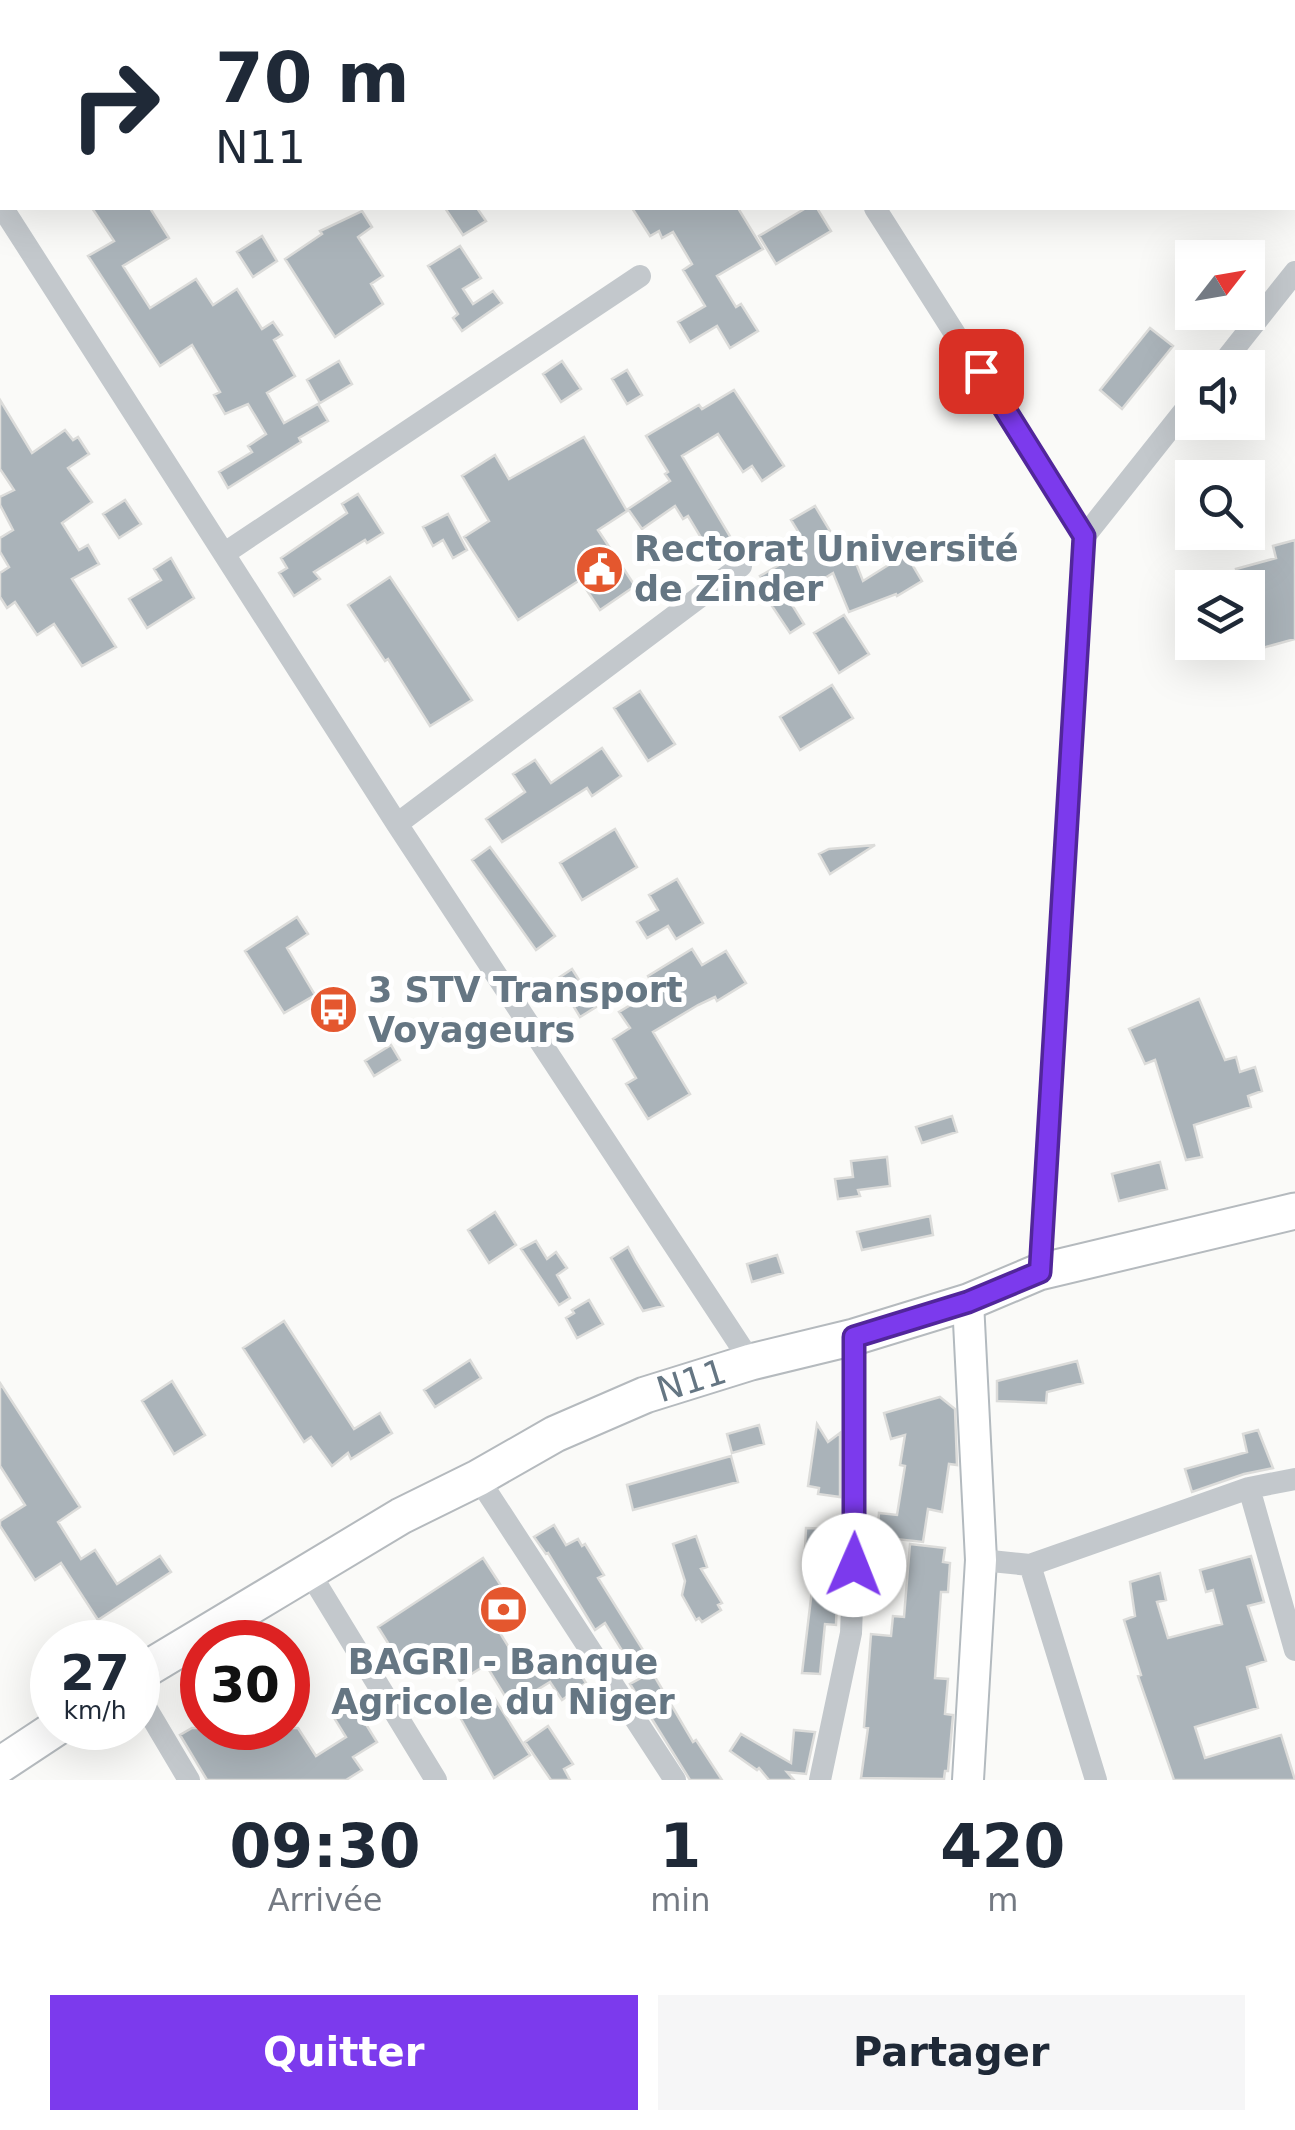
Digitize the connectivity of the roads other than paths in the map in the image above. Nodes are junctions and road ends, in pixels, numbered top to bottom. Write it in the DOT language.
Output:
graph roads {
  1 [pos="9,210"];
  2 [pos="877,210"];
  3 [pos="1295,272"];
  4 [pos="640,276"];
  5 [pos="1233,350"];
  6 [pos="1175,421"];
  7 [pos="1084,536"];
  8 [pos="224,553"];
  9 [pos="741,566"];
  10 [pos="396,824"];
  11 [pos="1295,1211"];
  12 [pos="1040,1272"];
  13 [pos="968,1302"];
  14 [pos="854,1337"];
  15 [pos="751,1362"];
  16 [pos="478,1478"];
  17 [pos="1295,1479"];
  18 [pos="1249,1488"];
  19 [pos="981,1560"];
  20 [pos="1030,1565"];
  21 [pos="308,1570"];
  22 [pos="1295,1650"];
  23 [pos="160,1661"];
  24 [pos="160,1731"];
  25 [pos="30,1745"];
  26 [pos="0,1765"];
  27 [pos="189,1780"];
  28 [pos="436,1780"];
  29 [pos="675,1780"];
  30 [pos="820,1780"];
  31 [pos="968,1780"];
  32 [pos="1096,1780"];
  1 -- 8 [label="street"];
  2 -- 7 [label="street"];
  3 -- 5 [label="street"];
  4 -- 8 [label="street"];
  6 -- 7 [label="street"];
  7 -- 12 [label="street"];
  8 -- 10 [label="street"];
  9 -- 10 [label="street"];
  10 -- 15 [label="street"];
  11 -- 12 [label="main road, N11"];
  12 -- 13 [label="main road, N11"];
  13 -- 14 [label="main road, N11"];
  13 -- 19 [label="street"];
  14 -- 15 [label="main road, N11"];
  14 -- 30 [label="street"];
  15 -- 16 [label="main road, N11"];
  16 -- 21 [label="main road, N11"];
  16 -- 29 [label="street"];
  17 -- 18 [label="street"];
  18 -- 20 [label="street"];
  18 -- 22 [label="street"];
  19 -- 20 [label="street"];
  19 -- 31 [label="street"];
  20 -- 32 [label="street"];
  21 -- 23 [label="main road, N11"];
  21 -- 28 [label="street"];
  24 -- 27 [label="street"];
  25 -- 26 [label="main road"];
}
